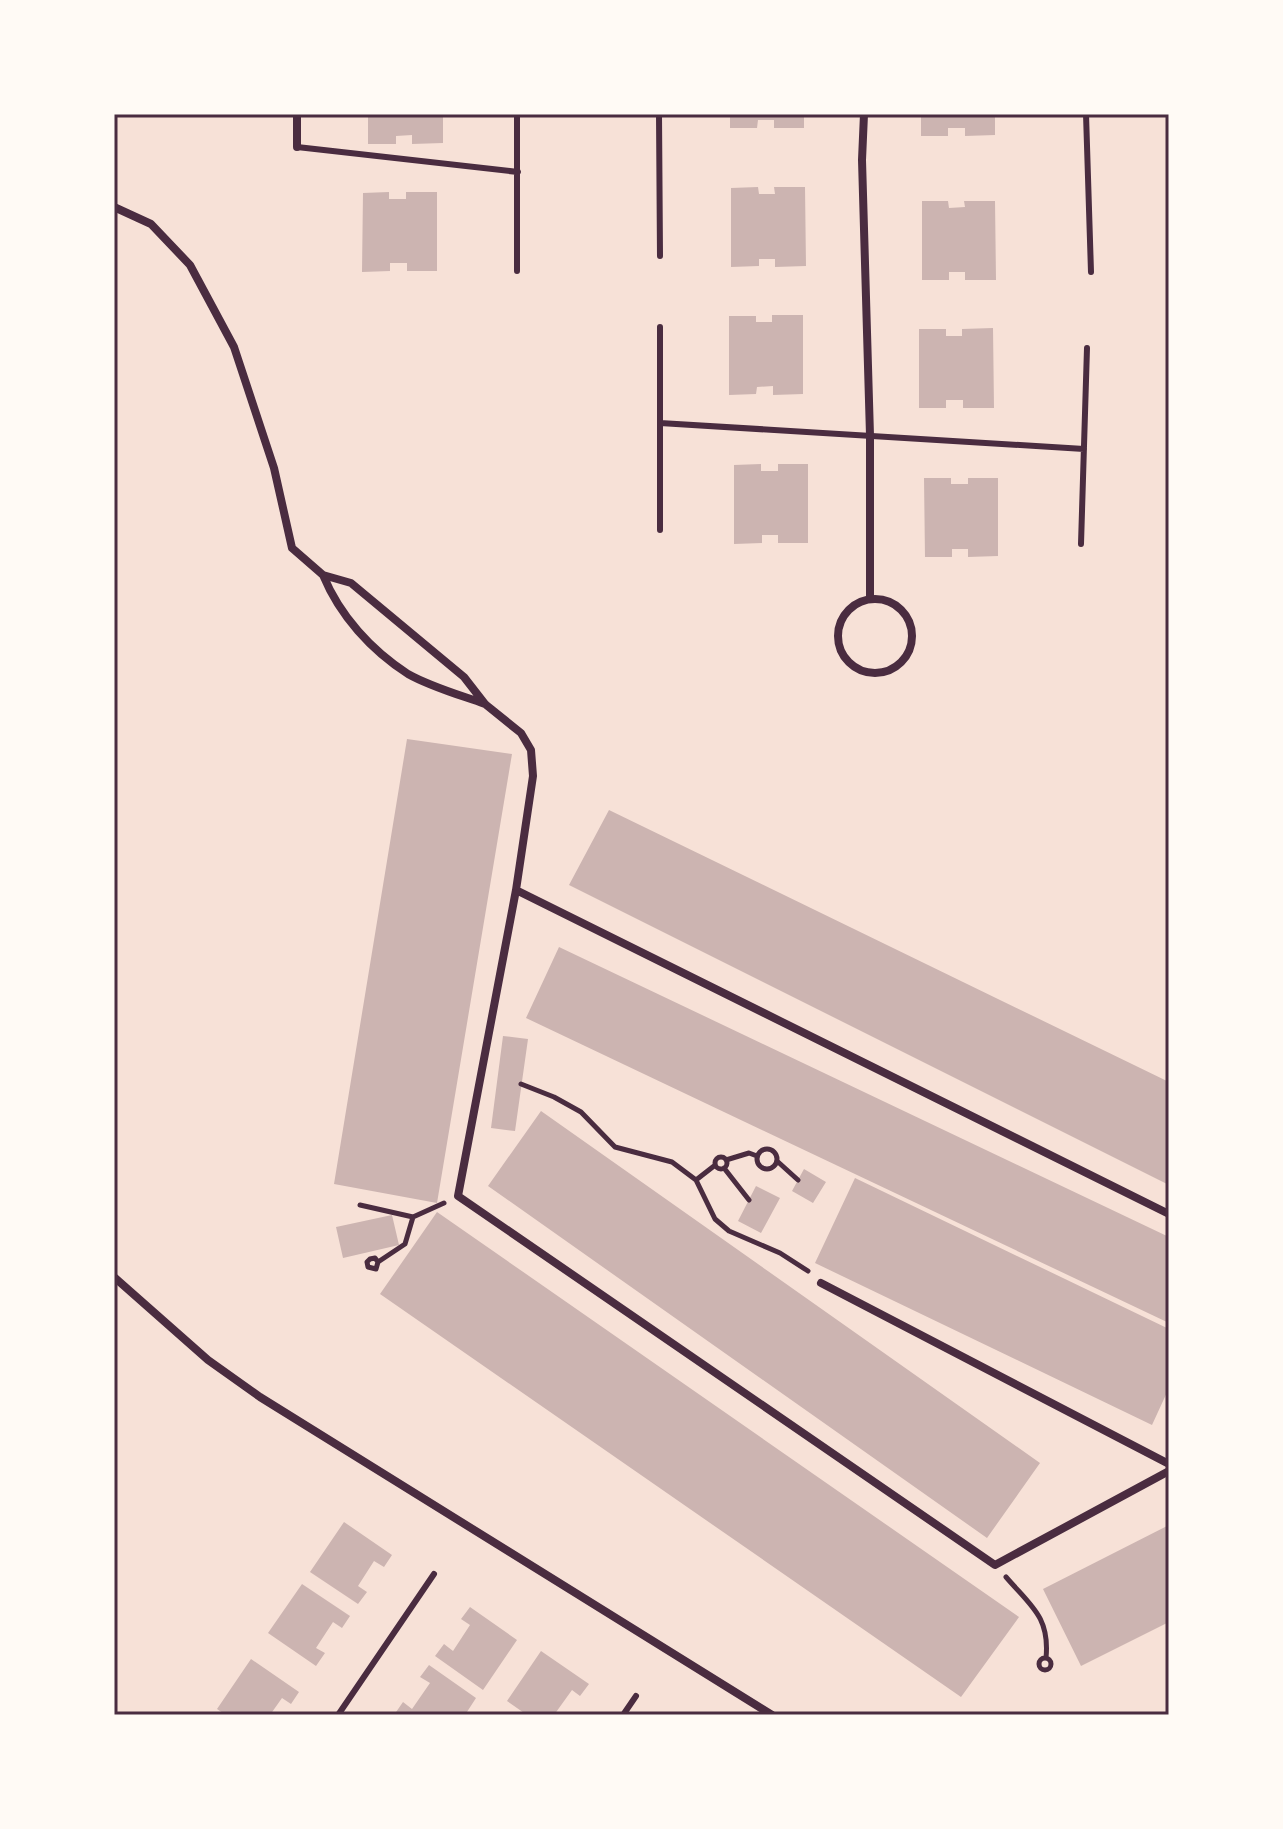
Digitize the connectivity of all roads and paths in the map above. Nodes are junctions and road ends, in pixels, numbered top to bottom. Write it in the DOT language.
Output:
graph roads {
  1 [pos="297,114"];
  2 [pos="517,114"];
  3 [pos="659,114"];
  4 [pos="864,114"];
  5 [pos="1086,114"];
  6 [pos="297,147"];
  7 [pos="518,172"];
  8 [pos="114,207"];
  9 [pos="660,256"];
  10 [pos="517,271"];
  11 [pos="1091,272"];
  12 [pos="660,327"];
  13 [pos="1087,348"];
  14 [pos="660,423"];
  15 [pos="870,435"];
  16 [pos="1084,449"];
  17 [pos="660,530"];
  18 [pos="1081,544"];
  19 [pos="323,575"];
  20 [pos="870,599"];
  21 [pos="485,704"];
  22 [pos="516,890"];
  23 [pos="521,1084"];
  24 [pos="757,1156"];
  25 [pos="726,1160"];
  26 [pos="777,1161"];
  27 [pos="715,1165"];
  28 [pos="724,1168"];
  29 [pos="696,1180"];
  30 [pos="798,1180"];
  31 [pos="458,1196"];
  32 [pos="749,1200"];
  33 [pos="360,1205"];
  34 [pos="1169,1214"];
  35 [pos="413,1217"];
  36 [pos="378,1262"];
  37 [pos="114,1277"];
  38 [pos="821,1283"];
  39 [pos="1169,1464"];
  40 [pos="1169,1471"];
  41 [pos="995,1565"];
  42 [pos="434,1574"];
  43 [pos="1046,1658"];
  44 [pos="636,1696"];
  45 [pos="338,1715"];
  46 [pos="623,1715"];
  47 [pos="772,1715"];
  1 -- 6 [label="street"];
  2 -- 7 [label="lane"];
  3 -- 9 [label="lane"];
  4 -- 15 [label="street"];
  5 -- 11 [label="lane"];
  6 -- 7 [label="lane"];
  7 -- 10 [label="lane"];
  8 -- 19 [label="street"];
  12 -- 14 [label="lane"];
  13 -- 16 [label="lane"];
  14 -- 15 [label="lane"];
  14 -- 17 [label="lane"];
  15 -- 16 [label="lane"];
  15 -- 20 [label="street"];
  16 -- 18 [label="lane"];
  19 -- 21 [label="street"];
  19 -- 21 [label="street"];
  20 -- 20 [label="street"];
  21 -- 22 [label="street"];
  22 -- 31 [label="street"];
  22 -- 34 [label="street"];
  23 -- 29 [label="path"];
  24 -- 25 [label="path"];
  24 -- 26 [label="path"];
  24 -- 26 [label="path"];
  25 -- 27 [label="path"];
  25 -- 28 [label="path"];
  26 -- 30 [label="path"];
  27 -- 28 [label="path"];
  27 -- 29 [label="path"];
  28 -- 32 [label="path"];
  29 -- 38 [label="path"];
  31 -- 35 [label="path"];
  31 -- 41 [label="street"];
  33 -- 35 [label="path"];
  35 -- 36 [label="path"];
  37 -- 47 [label="street"];
  38 -- 39 [label="street"];
  40 -- 41 [label="street"];
  41 -- 43 [label="path"];
  42 -- 45 [label="lane"];
  44 -- 46 [label="lane"];
}
